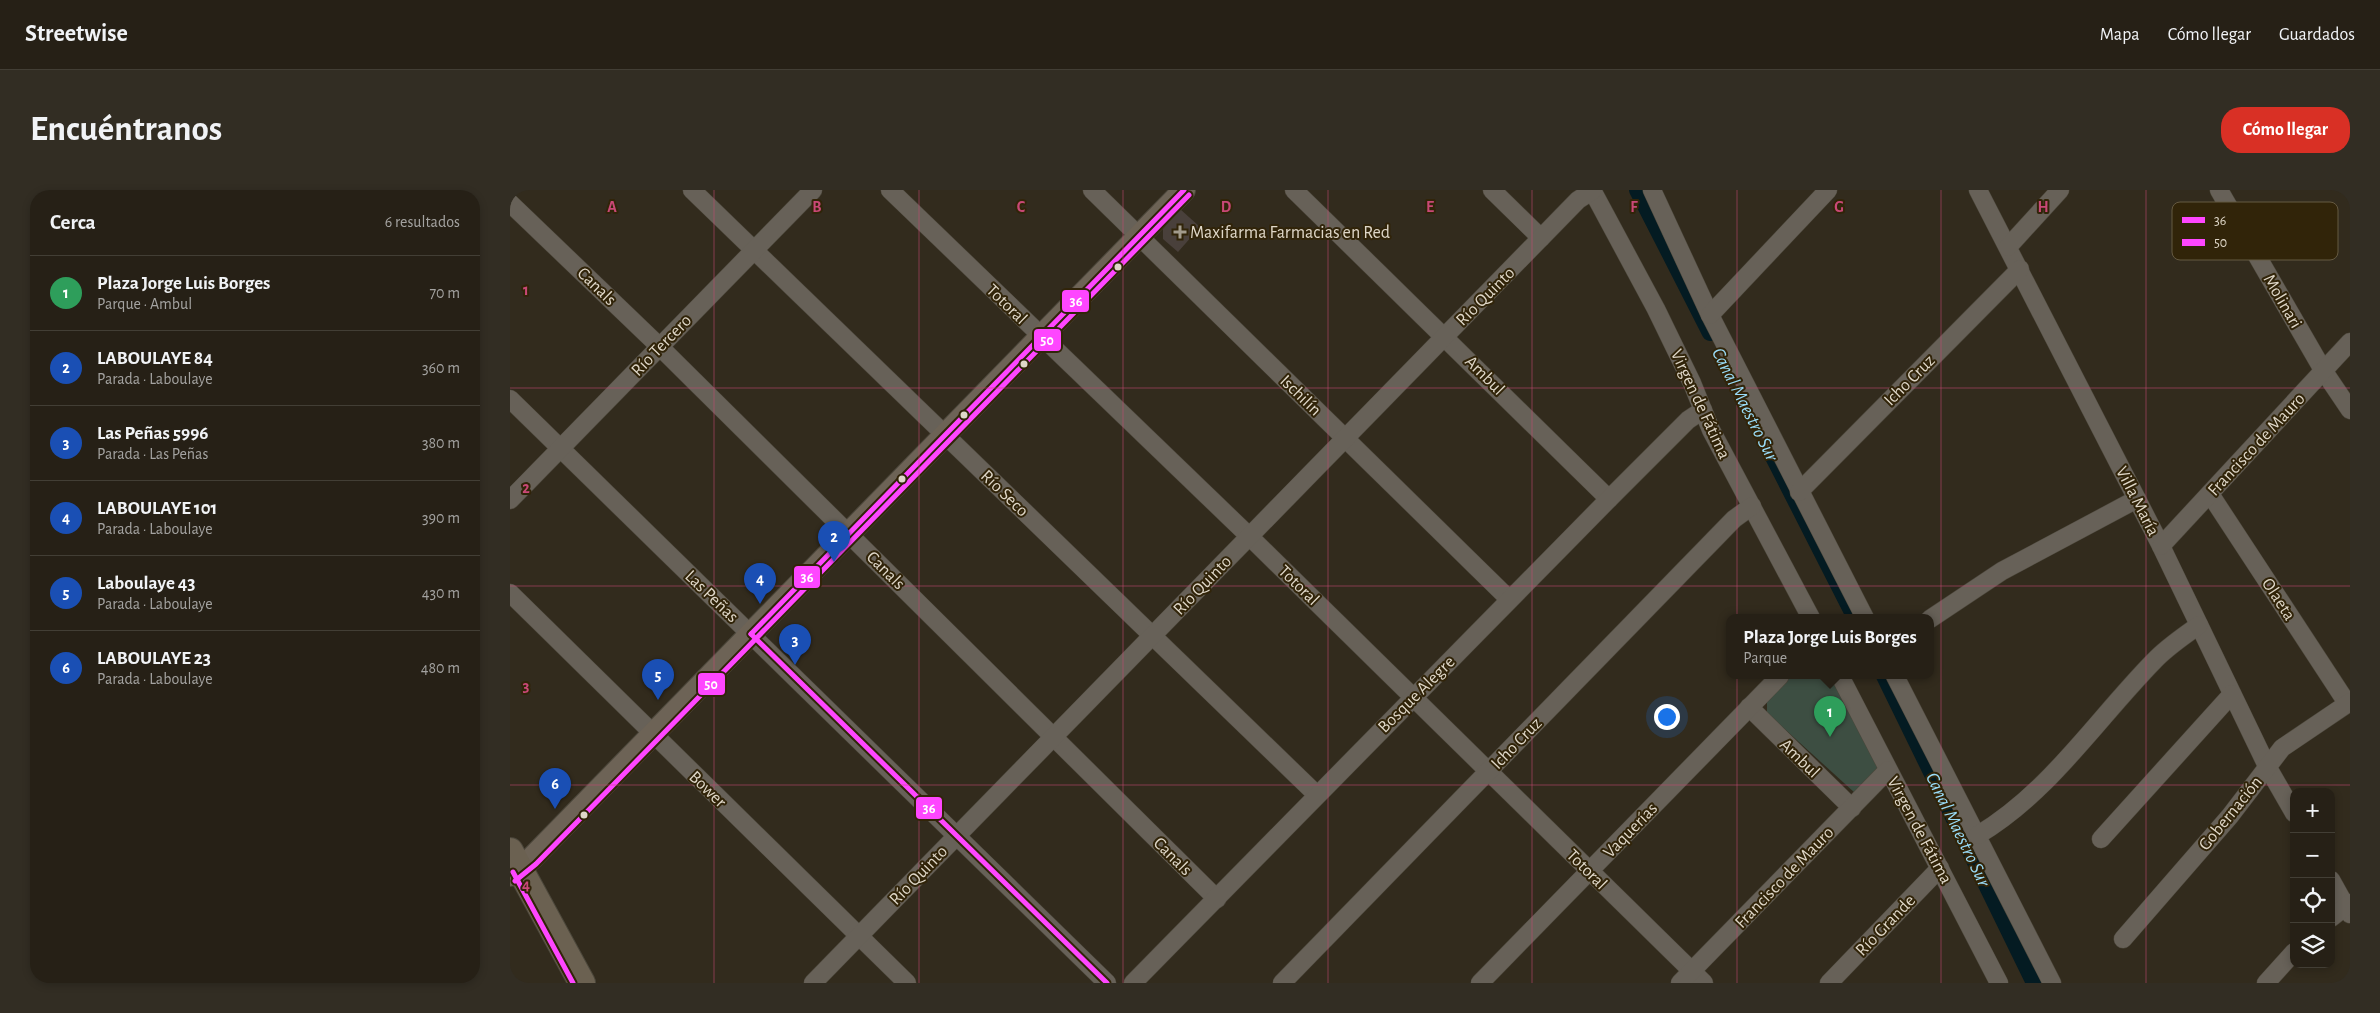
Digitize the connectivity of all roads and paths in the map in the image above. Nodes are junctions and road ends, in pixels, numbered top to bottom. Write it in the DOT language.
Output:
graph roads {
  1 [pos="692,190"];
  2 [pos="813,190"];
  3 [pos="890,190"];
  4 [pos="1092,190"];
  5 [pos="1184,190"];
  6 [pos="1294,190"];
  7 [pos="1492,190"];
  8 [pos="1592,190"];
  9 [pos="1652,190"];
  10 [pos="1828,190"];
  11 [pos="1978,190"];
  12 [pos="2060,190"];
  13 [pos="2219,190"];
  14 [pos="2226,202"];
  15 [pos="510,203"];
  16 [pos="1139,236"];
  17 [pos="1541,238"];
  18 [pos="2008,247"];
  19 [pos="755,250"];
  20 [pos="2259,260"];
  21 [pos="2020,269"];
  22 [pos="1710,315"];
  23 [pos="1445,336"];
  24 [pos="1041,337"];
  25 [pos="2350,342"];
  26 [pos="660,347"];
  27 [pos="2323,370"];
  28 [pos="510,399"];
  29 [pos="1702,410"];
  30 [pos="2350,410"];
  31 [pos="944,434"];
  32 [pos="1345,438"];
  33 [pos="561,448"];
  34 [pos="1799,492"];
  35 [pos="2210,494"];
  36 [pos="1610,499"];
  37 [pos="2137,499"];
  38 [pos="510,500"];
  39 [pos="1752,506"];
  40 [pos="848,533"];
  41 [pos="1249,536"];
  42 [pos="2161,546"];
  43 [pos="510,593"];
  44 [pos="1510,600"];
  45 [pos="1809,614"];
  46 [pos="1863,614"];
  47 [pos="1934,615"];
  48 [pos="2199,625"];
  49 [pos="751,634"];
  50 [pos="1152,636"];
  51 [pos="1777,679"];
  52 [pos="1842,679"];
  53 [pos="1897,679"];
  54 [pos="2232,694"];
  55 [pos="1414,696"];
  56 [pos="2349,703"];
  57 [pos="1749,707"];
  58 [pos="653,735"];
  59 [pos="1054,736"];
  60 [pos="2267,766"];
  61 [pos="1888,770"];
  62 [pos="1489,771"];
  63 [pos="1317,795"];
  64 [pos="2290,807"];
  65 [pos="1852,808"];
  66 [pos="1978,835"];
  67 [pos="956,836"];
  68 [pos="2101,839"];
  69 [pos="1940,868"];
  70 [pos="512,869"];
  71 [pos="1590,871"];
  72 [pos="2335,886"];
  73 [pos="1217,898"];
  74 [pos="2349,908"];
  75 [pos="2335,916"];
  76 [pos="859,936"];
  77 [pos="2123,939"];
  78 [pos="2290,956"];
  79 [pos="1692,979"];
  80 [pos="1997,982"];
  81 [pos="563,983"];
  82 [pos="582,983"];
  83 [pos="813,983"];
  84 [pos="907,983"];
  85 [pos="1107,983"];
  86 [pos="1133,983"];
  87 [pos="1282,983"];
  88 [pos="1480,983"];
  89 [pos="1829,983"];
  90 [pos="2052,983"];
  91 [pos="2266,983"];
  1 -- 19 [label="street, Río Seco"];
  2 -- 19 [label="street, Río Tercero"];
  3 -- 24 [label="street, Totoral"];
  4 -- 16 [label="street, Ischilín"];
  5 -- 16 [label="main road"];
  6 -- 23 [label="street, Ambul"];
  7 -- 17 [label="street"];
  8 -- 17 [label="street, Río Quinto"];
  8 -- 29 [label="street, Virgen de Fátima"];
  9 -- 22 [label="street"];
  10 -- 22 [label="street"];
  11 -- 18 [label="street, Villa María"];
  12 -- 18 [label="street"];
  13 -- 14 [label="street, Molinari"];
  15 -- 26 [label="street, Canals"];
  16 -- 24 [label="main road"];
  16 -- 32 [label="street, Ischilín"];
  17 -- 23 [label="street, Río Quinto"];
  18 -- 21 [label="street, Villa María"];
  19 -- 26 [label="street, Río Tercero"];
  19 -- 31 [label="street, Río Seco"];
  20 -- 27 [label="street, Molinari"];
  21 -- 34 [label="street, Icho Cruz"];
  21 -- 37 [label="street, Villa María"];
  22 -- 34 [label="street"];
  23 -- 32 [label="street, Río Quinto"];
  23 -- 36 [label="street, Ambul"];
  24 -- 31 [label="main road"];
  24 -- 41 [label="street, Totoral"];
  25 -- 27 [label="street, Francisco de Mauro"];
  26 -- 33 [label="street, Río Tercero"];
  26 -- 40 [label="street, Canals"];
  27 -- 30 [label="street, Molinari"];
  27 -- 35 [label="street, Francisco de Mauro"];
  28 -- 33 [label="street, Las Peñas"];
  29 -- 36 [label="street, Bosque Alegre"];
  29 -- 39 [label="street, Virgen de Fátima"];
  31 -- 40 [label="main road"];
  31 -- 50 [label="street, Río Seco"];
  32 -- 41 [label="street, Río Quinto"];
  32 -- 44 [label="street, Ischilín"];
  33 -- 38 [label="street, Río Tercero"];
  33 -- 49 [label="street, Las Peñas"];
  34 -- 46 [label="street"];
  35 -- 42 [label="street, Francisco de Mauro"];
  35 -- 56 [label="street, Olaeta"];
  36 -- 44 [label="street, Bosque Alegre"];
  37 -- 42 [label="street, Villa María"];
  37 -- 47 [label="street"];
  39 -- 45 [label="street, Virgen de Fátima"];
  39 -- 62 [label="street, Icho Cruz"];
  40 -- 49 [label="main road"];
  40 -- 59 [label="street, Canals"];
  41 -- 50 [label="street, Río Quinto"];
  41 -- 55 [label="street, Totoral"];
  42 -- 48 [label="street, Villa María"];
  43 -- 58 [label="street, Bower"];
  44 -- 55 [label="street, Bosque Alegre"];
  48 -- 54 [label="street, Villa María"];
  48 -- 66 [label="street"];
  49 -- 58 [label="main road"];
  49 -- 67 [label="street, Las Peñas"];
  50 -- 59 [label="street, Río Quinto"];
  50 -- 63 [label="street, Río Seco"];
  51 -- 57 [label="street, Vaquerías"];
  52 -- 61 [label="street, Virgen de Fátima"];
  53 -- 66 [label="street"];
  54 -- 60 [label="street, Villa María"];
  54 -- 68 [label="street"];
  55 -- 62 [label="street, Totoral"];
  55 -- 63 [label="street, Bosque Alegre"];
  56 -- 60 [label="street, Gobernación"];
  57 -- 65 [label="street, Ambul"];
  57 -- 71 [label="street, Vaquerías"];
  58 -- 70 [label="main road"];
  58 -- 76 [label="street, Bower"];
  59 -- 67 [label="street, Río Quinto"];
  59 -- 73 [label="street, Canals"];
  60 -- 64 [label="street, Villa María"];
  60 -- 77 [label="street, Gobernación"];
  61 -- 65 [label="street, Francisco de Mauro"];
  61 -- 69 [label="street, Virgen de Fátima"];
  62 -- 71 [label="street, Totoral"];
  62 -- 87 [label="street, Icho Cruz"];
  63 -- 73 [label="street, Bosque Alegre"];
  65 -- 79 [label="street, Francisco de Mauro"];
  66 -- 90 [label="street"];
  67 -- 76 [label="street, Río Quinto"];
  67 -- 85 [label="street, Las Peñas"];
  69 -- 80 [label="street, Virgen de Fátima"];
  69 -- 89 [label="street, Río Grande"];
  70 -- 81 [label="highway"];
  70 -- 82 [label="highway"];
  71 -- 79 [label="street, Totoral"];
  71 -- 88 [label="street, Vaquerías"];
  72 -- 74 [label="street"];
  73 -- 86 [label="street, Bosque Alegre"];
  74 -- 75 [label="street"];
  76 -- 83 [label="street, Río Quinto"];
  76 -- 84 [label="street, Bower"];
  78 -- 91 [label="street"];
}
